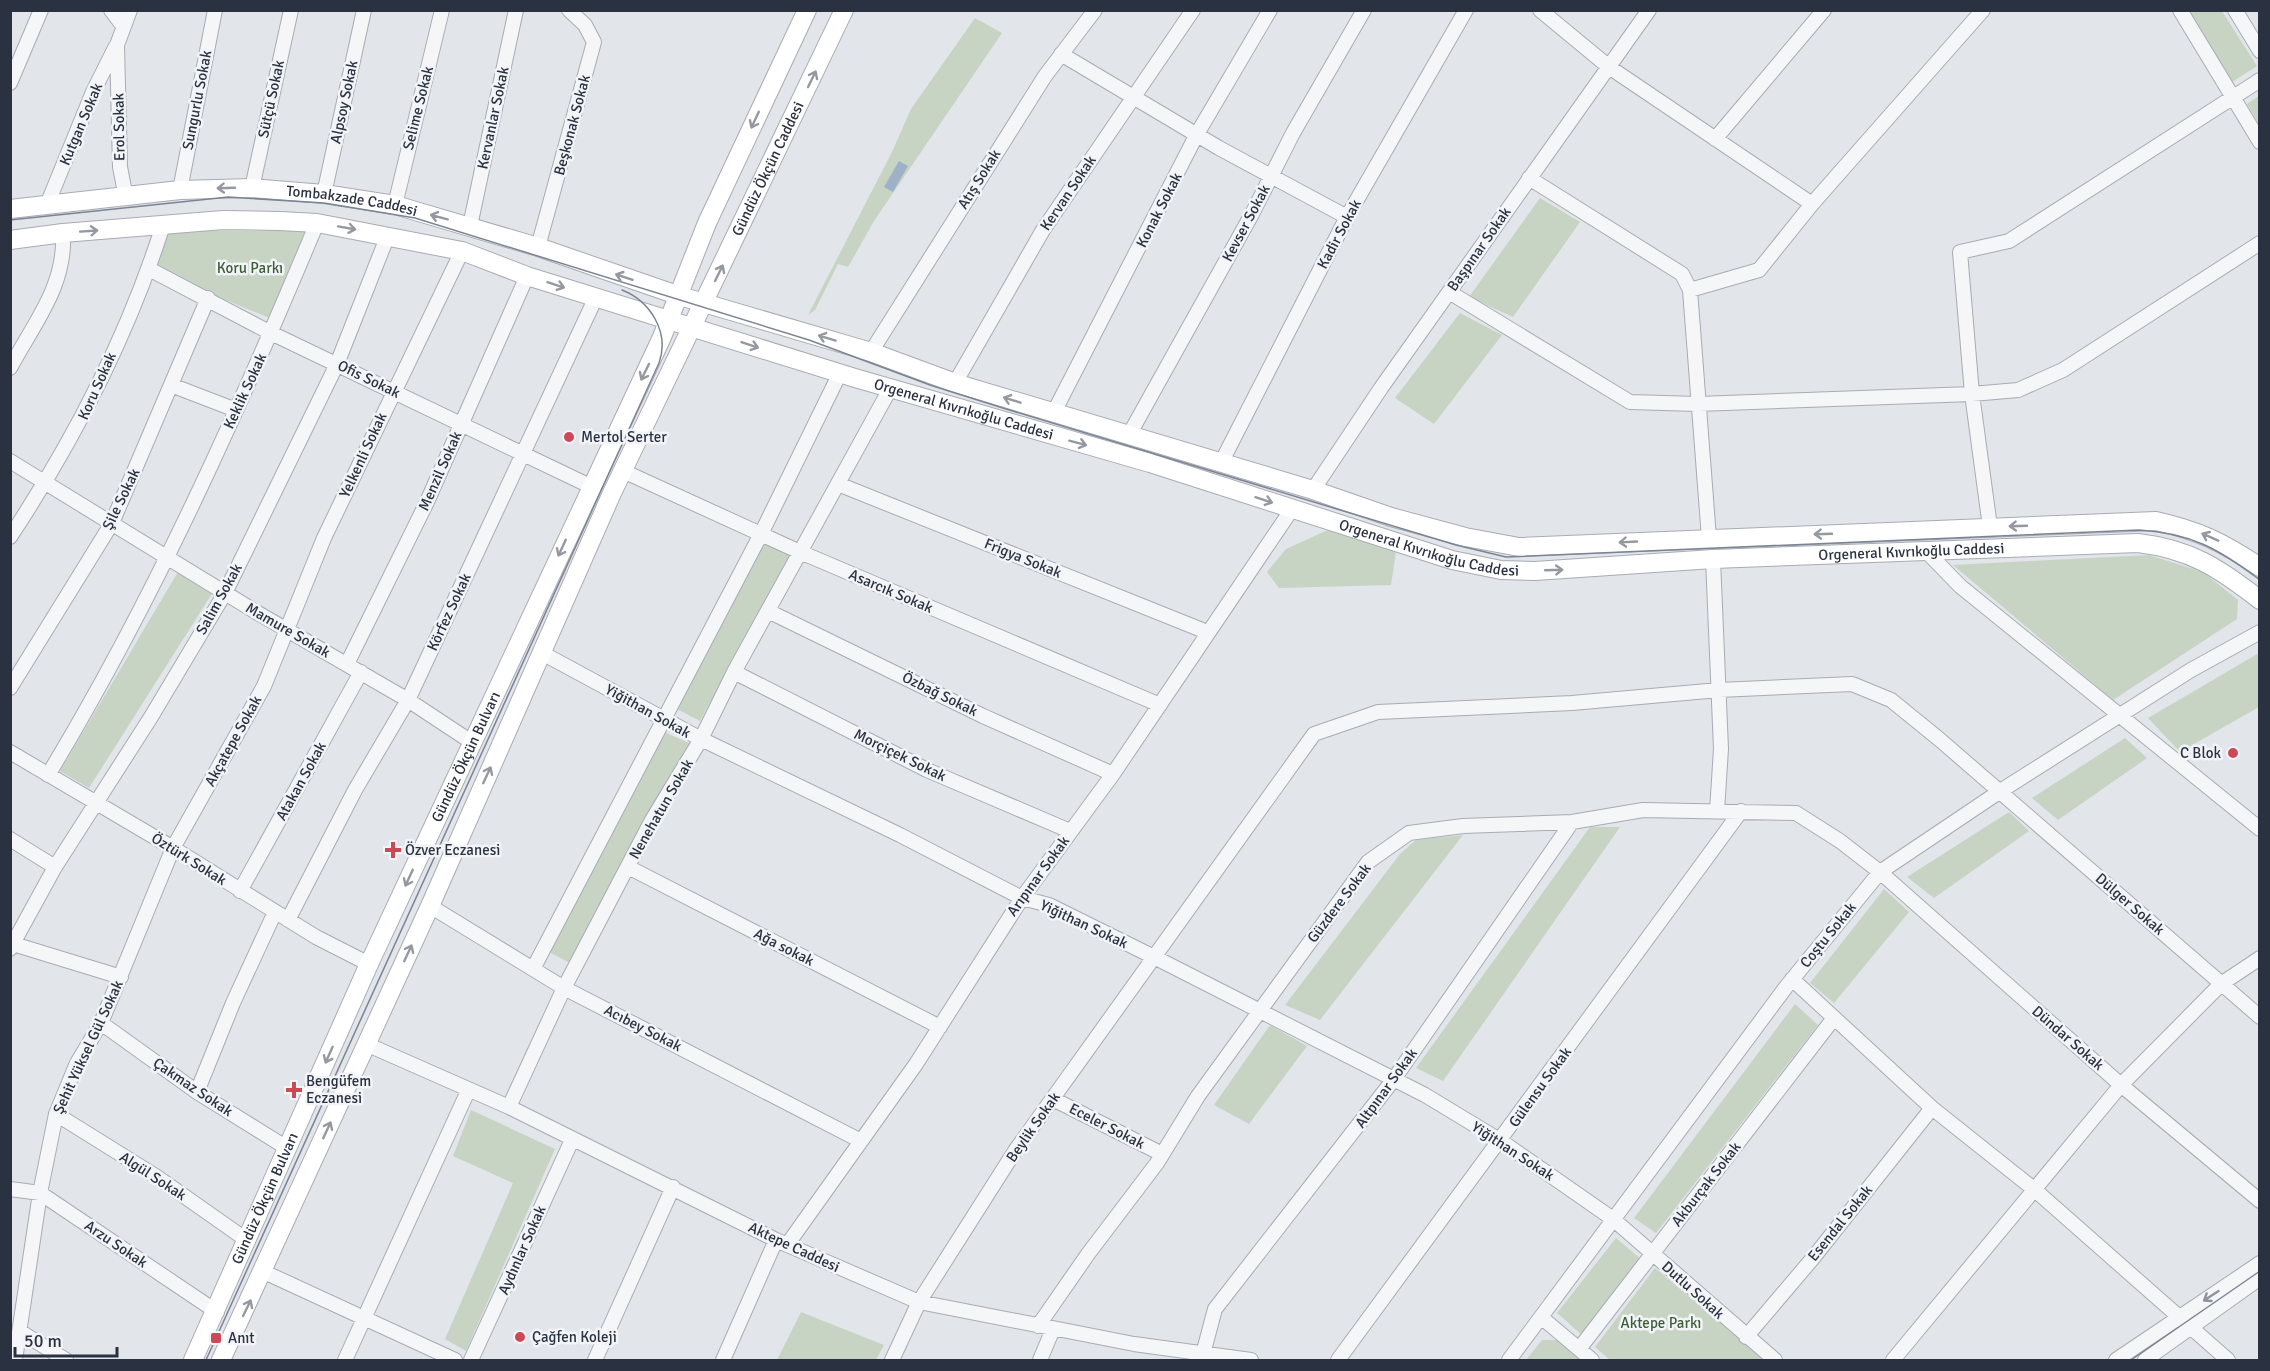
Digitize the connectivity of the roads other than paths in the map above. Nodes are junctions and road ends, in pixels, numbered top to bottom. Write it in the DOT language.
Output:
graph roads {
  1 [pos="41,10"];
  2 [pos="111,10"];
  3 [pos="130,10"];
  4 [pos="215,10"];
  5 [pos="291,10"];
  6 [pos="364,10"];
  7 [pos="442,10"];
  8 [pos="516,10"];
  9 [pos="569,10"];
  10 [pos="807,10"];
  11 [pos="844,10"];
  12 [pos="1095,10"];
  13 [pos="1193,10"];
  14 [pos="1270,10"];
  15 [pos="1364,10"];
  16 [pos="1466,10"];
  17 [pos="1540,10"];
  18 [pos="1649,10"];
  19 [pos="1824,10"];
  20 [pos="1983,10"];
  21 [pos="2180,10"];
  22 [pos="2235,10"];
  23 [pos="123,26"];
  24 [pos="117,50"];
  25 [pos="2259,51"];
  26 [pos="1061,54"];
  27 [pos="1608,67"];
  28 [pos="2259,80"];
  29 [pos="10,83"];
  30 [pos="1133,96"];
  31 [pos="2232,98"];
  32 [pos="1197,134"];
  33 [pos="1715,139"];
  34 [pos="2259,142"];
  35 [pos="1271,177"];
  36 [pos="1529,178"];
  37 [pos="252,188"];
  38 [pos="180,190"];
  39 [pos="324,194"];
  40 [pos="126,198"];
  41 [pos="1812,204"];
  42 [pos="47,205"];
  43 [pos="394,205"];
  44 [pos="10,209"];
  45 [pos="1347,217"];
  46 [pos="317,223"];
  47 [pos="163,225"];
  48 [pos="470,226"];
  49 [pos="63,233"];
  50 [pos="388,235"];
  51 [pos="10,240"];
  52 [pos="2259,243"];
  53 [pos="538,247"];
  54 [pos="462,251"];
  55 [pos="149,269"];
  56 [pos="527,276"];
  57 [pos="1690,290"];
  58 [pos="1449,292"];
  59 [pos="680,296"];
  60 [pos="596,297"];
  61 [pos="208,298"];
  62 [pos="705,302"];
  63 [pos="616,303"];
  64 [pos="670,319"];
  65 [pos="695,327"];
  66 [pos="271,333"];
  67 [pos="871,352"];
  68 [pos="337,364"];
  69 [pos="10,368"];
  70 [pos="840,373"];
  71 [pos="956,383"];
  72 [pos="171,385"];
  73 [pos="890,389"];
  74 [pos="393,392"];
  75 [pos="1972,394"];
  76 [pos="1698,405"];
  77 [pos="236,410"];
  78 [pos="1054,412"];
  79 [pos="462,424"];
  80 [pos="1129,435"];
  81 [pos="523,455"];
  82 [pos="10,461"];
  83 [pos="1221,462"];
  84 [pos="623,471"];
  85 [pos="46,483"];
  86 [pos="838,484"];
  87 [pos="590,486"];
  88 [pos="1313,490"];
  89 [pos="1292,509"];
  90 [pos="112,523"];
  91 [pos="1990,527"];
  92 [pos="761,534"];
  93 [pos="10,537"];
  94 [pos="1709,538"];
  95 [pos="800,552"];
  96 [pos="1927,552"];
  97 [pos="168,557"];
  98 [pos="1713,559"];
  99 [pos="2259,567"];
  100 [pos="225,593"];
  101 [pos="2259,600"];
  102 [pos="768,611"];
  103 [pos="287,630"];
  104 [pos="1207,632"];
  105 [pos="2259,632"];
  106 [pos="542,653"];
  107 [pos="347,664"];
  108 [pos="361,672"];
  109 [pos="734,672"];
  110 [pos="10,688"];
  111 [pos="1719,690"];
  112 [pos="408,700"];
  113 [pos="1160,705"];
  114 [pos="2120,717"];
  115 [pos="663,719"];
  116 [pos="701,740"];
  117 [pos="473,742"];
  118 [pos="10,752"];
  119 [pos="1113,774"];
  120 [pos="48,775"];
  121 [pos="2002,790"];
  122 [pos="97,803"];
  123 [pos="1717,811"];
  124 [pos="1741,812"];
  125 [pos="1572,822"];
  126 [pos="2259,829"];
  127 [pos="1070,831"];
  128 [pos="10,839"];
  129 [pos="173,848"];
  130 [pos="55,867"];
  131 [pos="628,867"];
  132 [pos="1880,872"];
  133 [pos="240,891"];
  134 [pos="1022,898"];
  135 [pos="430,906"];
  136 [pos="275,912"];
  137 [pos="288,920"];
  138 [pos="11,945"];
  139 [pos="1156,958"];
  140 [pos="2259,958"];
  141 [pos="369,964"];
  142 [pos="532,969"];
  143 [pos="121,977"];
  144 [pos="1792,979"];
  145 [pos="2221,984"];
  146 [pos="564,988"];
  147 [pos="1261,1010"];
  148 [pos="2259,1017"];
  149 [pos="1834,1018"];
  150 [pos="100,1023"];
  151 [pos="939,1027"];
  152 [pos="366,1044"];
  153 [pos="1394,1079"];
  154 [pos="2121,1085"];
  155 [pos="468,1091"];
  156 [pos="197,1092"];
  157 [pos="1053,1099"];
  158 [pos="508,1107"];
  159 [pos="1932,1108"];
  160 [pos="56,1114"];
  161 [pos="572,1140"];
  162 [pos="861,1141"];
  163 [pos="1501,1141"];
  164 [pos="287,1148"];
  165 [pos="1161,1154"];
  166 [pos="673,1187"];
  167 [pos="10,1189"];
  168 [pos="2035,1190"];
  169 [pos="40,1193"];
  170 [pos="2259,1201"];
  171 [pos="1613,1219"];
  172 [pos="248,1241"];
  173 [pos="781,1243"];
  174 [pos="1652,1253"];
  175 [pos="2259,1263"];
  176 [pos="264,1272"];
  177 [pos="2259,1278"];
  178 [pos="919,1302"];
  179 [pos="217,1312"];
  180 [pos="1541,1317"];
  181 [pos="2179,1317"];
  182 [pos="364,1319"];
  183 [pos="1038,1326"];
  184 [pos="2192,1327"];
  185 [pos="1053,1329"];
  186 [pos="21,1332"];
  187 [pos="1746,1337"];
  188 [pos="1579,1349"];
  189 [pos="1203,1354"];
  190 [pos="15,1360"];
  191 [pos="66,1360"];
  192 [pos="194,1360"];
  193 [pos="221,1360"];
  194 [pos="345,1360"];
  195 [pos="455,1360"];
  196 [pos="471,1360"];
  197 [pos="595,1360"];
  198 [pos="723,1360"];
  199 [pos="892,1360"];
  200 [pos="1040,1360"];
  201 [pos="1251,1360"];
  202 [pos="1338,1360"];
  203 [pos="1509,1360"];
  204 [pos="1592,1360"];
  205 [pos="1774,1360"];
  206 [pos="1893,1360"];
  207 [pos="2116,1360"];
  208 [pos="2145,1360"];
  209 [pos="2228,1360"];
  1 -- 29 [label="street"];
  2 -- 23 [label="street"];
  3 -- 23 [label="street, Kutgan Sokak"];
  4 -- 38 [label="street, Sungurlu Sokak"];
  5 -- 37 [label="street, Sütçü Sokak"];
  6 -- 39 [label="street, Alpsoy Sokak"];
  7 -- 43 [label="street, Selime Sokak"];
  8 -- 48 [label="street, Kervanlar Sokak"];
  9 -- 53 [label="street, Beşkonak Sokak"];
  10 -- 59 [label="main road, one-way"];
  62 -- 11 [label="main road, Gündüz Ökçün Caddesi, one-way"];
  12 -- 26 [label="street, Atış Sokak"];
  13 -- 30 [label="street, Kervan Sokak"];
  14 -- 32 [label="street, Konak Sokak"];
  15 -- 35 [label="street, Kevser Sokak"];
  16 -- 45 [label="street, Kadir Sokak"];
  17 -- 27 [label="street"];
  18 -- 27 [label="street, Başpınar Sokak"];
  19 -- 33 [label="street"];
  20 -- 41 [label="street"];
  21 -- 31 [label="street"];
  22 -- 25 [label="street"];
  23 -- 24 [label="street, Kutgan Sokak"];
  24 -- 40 [label="street, Erol Sokak"];
  24 -- 42 [label="street, Kutgan Sokak"];
  26 -- 30 [label="street"];
  26 -- 67 [label="street, Atış Sokak"];
  27 -- 33 [label="street"];
  27 -- 36 [label="street, Başpınar Sokak"];
  28 -- 31 [label="street"];
  30 -- 32 [label="street"];
  30 -- 71 [label="street, Kervan Sokak"];
  31 -- 34 [label="street"];
  31 -- 75 [label="street"];
  32 -- 35 [label="street"];
  32 -- 78 [label="street, Konak Sokak"];
  33 -- 41 [label="street"];
  35 -- 45 [label="street"];
  35 -- 80 [label="street, Kevser Sokak"];
  36 -- 57 [label="street"];
  36 -- 58 [label="street, Başpınar Sokak"];
  37 -- 38 [label="main road, Tombakzade Caddesi, one-way"];
  37 -- 39 [label="main road, Tombakzade Caddesi"];
  38 -- 40 [label="main road, Tombakzade Caddesi"];
  39 -- 43 [label="main road, Tombakzade Caddesi"];
  40 -- 42 [label="main road, Tombakzade Caddesi"];
  41 -- 57 [label="street"];
  42 -- 44 [label="main road, Tombakzade Caddesi"];
  48 -- 43 [label="main road, Tombakzade Caddesi, one-way"];
  45 -- 83 [label="street, Kadir Sokak"];
  46 -- 47 [label="main road, Tombakzade Caddesi"];
  46 -- 50 [label="main road, Tombakzade Caddesi, one-way"];
  46 -- 66 [label="street, Keklik Sokak"];
  49 -- 47 [label="main road, Tombakzade Caddesi, one-way"];
  47 -- 55 [label="street, Koru Sokak"];
  48 -- 53 [label="main road, Tombakzade Caddesi"];
  49 -- 51 [label="main road, Tombakzade Caddesi"];
  49 -- 69 [label="street"];
  50 -- 54 [label="main road, Tombakzade Caddesi"];
  50 -- 68 [label="street, Salim Sokak"];
  52 -- 75 [label="street"];
  59 -- 53 [label="main road, Tombakzade Caddesi, one-way"];
  54 -- 56 [label="main road, Tombakzade Caddesi"];
  54 -- 74 [label="street, Yelkenli Sokak"];
  55 -- 61 [label="street, Ofis Sokak"];
  55 -- 85 [label="street, Koru Sokak"];
  56 -- 60 [label="main road, Tombakzade Caddesi, one-way"];
  56 -- 79 [label="street, Menzil Sokak"];
  57 -- 76 [label="street"];
  58 -- 76 [label="street"];
  58 -- 88 [label="street, Başpınar Sokak"];
  59 -- 62 [label="main road, Tombakzade Caddesi"];
  59 -- 64 [label="main road"];
  60 -- 63 [label="main road, Tombakzade Caddesi"];
  60 -- 81 [label="street, Körfez Sokak"];
  61 -- 66 [label="street, Ofis Sokak"];
  61 -- 72 [label="street, Şile Sokak"];
  62 -- 65 [label="main road, Gündüz Ökçün Caddesi"];
  67 -- 62 [label="main road, Tombakzade Caddesi, one-way"];
  63 -- 64 [label="main road, Orgeneral Kıvrıkoğlu Caddesi"];
  64 -- 65 [label="main road, Orgeneral Kıvrıkoğlu Caddesi"];
  64 -- 87 [label="main road, Gündüz Ökçün Bulvarı, one-way"];
  65 -- 70 [label="main road, Orgeneral Kıvrıkoğlu Caddesi, one-way"];
  65 -- 84 [label="main road, Gündüz Ökçün Bulvarı"];
  66 -- 68 [label="street, Ofis Sokak"];
  66 -- 77 [label="street, Keklik Sokak"];
  67 -- 71 [label="main road, Tombakzade Caddesi"];
  68 -- 74 [label="street, Ofis Sokak"];
  68 -- 100 [label="street, Salim Sokak"];
  70 -- 73 [label="main road, Orgeneral Kıvrıkoğlu Caddesi"];
  70 -- 92 [label="street"];
  78 -- 71 [label="main road, Tombakzade Caddesi, one-way"];
  72 -- 77 [label="street"];
  72 -- 90 [label="street, Şile Sokak"];
  73 -- 86 [label="street, Nenehatun Sokak"];
  73 -- 89 [label="main road, Orgeneral Kıvrıkoğlu Caddesi, one-way"];
  74 -- 79 [label="street, Ofis Sokak"];
  74 -- 103 [label="street, Yelkenli Sokak"];
  75 -- 76 [label="street"];
  75 -- 91 [label="street"];
  76 -- 94 [label="street"];
  77 -- 97 [label="street, Keklik Sokak"];
  78 -- 80 [label="main road, Tombakzade Caddesi"];
  79 -- 81 [label="street, Ofis Sokak"];
  79 -- 107 [label="street, Menzil Sokak"];
  80 -- 83 [label="main road, Tombakzade Caddesi"];
  81 -- 87 [label="street, Ofis Sokak"];
  81 -- 112 [label="street, Körfez Sokak"];
  82 -- 85 [label="street, Mamure Sokak"];
  83 -- 88 [label="main road, Tombakzade Caddesi"];
  84 -- 92 [label="street, Asarcık Sokak"];
  84 -- 106 [label="main road, Gündüz Ökçün Bulvarı"];
  85 -- 90 [label="street, Mamure Sokak"];
  85 -- 93 [label="street, Koru Sokak"];
  86 -- 95 [label="street, Nenehatun Sokak"];
  86 -- 104 [label="street, Frigya Sokak"];
  87 -- 117 [label="main road, Gündüz Ökçün Bulvarı, one-way"];
  94 -- 88 [label="main road, Tombakzade Caddesi, one-way"];
  89 -- 98 [label="main road, Orgeneral Kıvrıkoğlu Caddesi, one-way"];
  89 -- 104 [label="street, Arıpınar Sokak"];
  90 -- 97 [label="street, Mamure Sokak"];
  90 -- 110 [label="street, Şile Sokak"];
  91 -- 94 [label="main road, Tombakzade Caddesi, one-way"];
  99 -- 91 [label="main road, Tombakzade Caddesi, one-way"];
  92 -- 95 [label="street, Asarcık Sokak"];
  92 -- 115 [label="street"];
  95 -- 102 [label="street, Nenehatun Sokak"];
  95 -- 113 [label="street, Asarcık Sokak"];
  96 -- 98 [label="main road, Orgeneral Kıvrıkoğlu Caddesi"];
  96 -- 101 [label="main road, Orgeneral Kıvrıkoğlu Caddesi"];
  96 -- 114 [label="street"];
  97 -- 100 [label="street, Mamure Sokak"];
  97 -- 120 [label="street, Keklik Sokak"];
  98 -- 111 [label="street"];
  100 -- 103 [label="street, Mamure Sokak"];
  100 -- 122 [label="street, Salim Sokak"];
  102 -- 109 [label="street, Nenehatun Sokak"];
  102 -- 119 [label="street, Özbağ Sokak"];
  103 -- 107 [label="street, Mamure Sokak"];
  103 -- 129 [label="street, Akçatepe Sokak"];
  104 -- 113 [label="street, Arıpınar Sokak"];
  105 -- 114 [label="street, Coştu Sokak"];
  106 -- 115 [label="street, Yiğithan Sokak"];
  135 -- 106 [label="main road, Gündüz Ökçün Bulvarı, one-way"];
  107 -- 108 [label="street, Mamure Sokak"];
  108 -- 112 [label="street, Mamure Sokak"];
  108 -- 133 [label="street, Atakan Sokak"];
  109 -- 116 [label="street, Nenehatun Sokak"];
  109 -- 127 [label="street, Morçiçek Sokak"];
  111 -- 121 [label="street, Dülger Sokak"];
  111 -- 123 [label="street"];
  111 -- 139 [label="street, Beylik Sokak"];
  112 -- 117 [label="street, Mamure Sokak"];
  112 -- 137 [label="street, Körfez Sokak"];
  113 -- 119 [label="street, Arıpınar Sokak"];
  114 -- 121 [label="street, Coştu Sokak"];
  114 -- 126 [label="street"];
  115 -- 116 [label="street, Yiğithan Sokak"];
  115 -- 142 [label="street"];
  116 -- 131 [label="street, Nenehatun Sokak"];
  116 -- 134 [label="street, Yiğithan Sokak"];
  117 -- 141 [label="main road, Gündüz Ökçün Bulvarı, one-way"];
  118 -- 120 [label="street, Öztürk Sokak"];
  119 -- 127 [label="street, Arıpınar Sokak"];
  120 -- 122 [label="street, Öztürk Sokak"];
  121 -- 132 [label="street, Coştu Sokak"];
  121 -- 145 [label="street, Dülger Sokak"];
  122 -- 129 [label="street, Öztürk Sokak"];
  122 -- 130 [label="street, Salim Sokak"];
  123 -- 124 [label="street, Güzdere Sokak"];
  123 -- 125 [label="street, Güzdere Sokak"];
  124 -- 132 [label="street, Güzdere Sokak"];
  124 -- 163 [label="street, Gülensu Sokak"];
  125 -- 147 [label="street, Güzdere Sokak"];
  125 -- 153 [label="street, Altpınar Sokak"];
  127 -- 134 [label="street, Arıpınar Sokak"];
  128 -- 130 [label="street"];
  129 -- 133 [label="street, Öztürk Sokak"];
  129 -- 143 [label="street, Şehit Yüksel Gül Sokak"];
  130 -- 138 [label="street, Salim Sokak"];
  131 -- 146 [label="street, Nenehatun Sokak"];
  131 -- 151 [label="street, Ağa sokak"];
  132 -- 144 [label="street, Coştu Sokak"];
  132 -- 154 [label="street, Dündar Sokak"];
  133 -- 136 [label="street, Öztürk Sokak"];
  134 -- 139 [label="street, Yiğithan Sokak"];
  134 -- 151 [label="street, Arıpınar Sokak"];
  135 -- 142 [label="street, Acıbey Sokak"];
  152 -- 135 [label="main road, Gündüz Ökçün Bulvarı, one-way"];
  136 -- 137 [label="street, Öztürk Sokak"];
  136 -- 156 [label="street"];
  137 -- 141 [label="street, Öztürk Sokak"];
  138 -- 143 [label="street"];
  139 -- 147 [label="street, Yiğithan Sokak"];
  139 -- 157 [label="street, Beylik Sokak"];
  140 -- 145 [label="street"];
  141 -- 164 [label="main road, Gündüz Ökçün Bulvarı, one-way"];
  142 -- 146 [label="street, Acıbey Sokak"];
  143 -- 150 [label="street, Şehit Yüksel Gül Sokak"];
  144 -- 149 [label="street"];
  144 -- 171 [label="street, Coştu Sokak"];
  145 -- 148 [label="street, Dülger Sokak"];
  145 -- 154 [label="street"];
  146 -- 158 [label="street, Nenehatun Sokak"];
  146 -- 162 [label="street, Acıbey Sokak"];
  147 -- 153 [label="street, Yiğithan Sokak"];
  147 -- 165 [label="street, Güzdere Sokak"];
  149 -- 159 [label="street"];
  149 -- 174 [label="street, Akburçak Sokak"];
  150 -- 156 [label="street, Çakmaz Sokak"];
  150 -- 160 [label="street, Şehit Yüksel Gül Sokak"];
  151 -- 162 [label="street, Arıpınar Sokak"];
  152 -- 155 [label="street, Aktepe Caddesi"];
  176 -- 152 [label="main road, Gündüz Ökçün Bulvarı, one-way"];
  153 -- 163 [label="street, Yiğithan Sokak"];
  153 -- 189 [label="street, Altpınar Sokak"];
  154 -- 168 [label="street"];
  154 -- 170 [label="street, Dündar Sokak"];
  155 -- 158 [label="street, Aktepe Caddesi"];
  155 -- 182 [label="street"];
  156 -- 164 [label="street, Çakmaz Sokak"];
  157 -- 165 [label="street, Eceler Sokak"];
  157 -- 178 [label="street, Beylik Sokak"];
  158 -- 161 [label="street, Aktepe Caddesi"];
  159 -- 168 [label="street"];
  159 -- 187 [label="street, Esendal Sokak"];
  160 -- 169 [label="street, Şehit Yüksel Gül Sokak"];
  160 -- 172 [label="street, Algül Sokak"];
  161 -- 166 [label="street, Aktepe Caddesi"];
  161 -- 196 [label="street, Aydınlar Sokak"];
  162 -- 173 [label="street, Arıpınar Sokak"];
  163 -- 171 [label="street, Yiğithan Sokak"];
  163 -- 202 [label="street, Gülensu Sokak"];
  164 -- 172 [label="main road, Gündüz Ökçün Bulvarı"];
  165 -- 183 [label="street, Güzdere Sokak"];
  166 -- 173 [label="street, Aktepe Caddesi"];
  166 -- 197 [label="street"];
  167 -- 169 [label="street, Arzu Sokak"];
  168 -- 181 [label="street"];
  168 -- 206 [label="street"];
  169 -- 179 [label="street, Arzu Sokak"];
  169 -- 186 [label="street, Şehit Yüksel Gül Sokak"];
  171 -- 174 [label="street, Dutlu Sokak"];
  171 -- 180 [label="street, Coştu Sokak"];
  172 -- 179 [label="main road, Gündüz Ökçün Bulvarı"];
  173 -- 178 [label="street, Aktepe Caddesi"];
  173 -- 198 [label="street, Arıpınar Sokak"];
  174 -- 187 [label="street, Dutlu Sokak"];
  174 -- 188 [label="street, Akburçak Sokak"];
  175 -- 181 [label="street, one-way"];
  176 -- 182 [label="street"];
  193 -- 176 [label="main road, Gündüz Ökçün Bulvarı, one-way"];
  177 -- 184 [label="street"];
  178 -- 183 [label="street, Aktepe Caddesi"];
  178 -- 199 [label="street, Beylik Sokak"];
  179 -- 192 [label="main road, Gündüz Ökçün Bulvarı"];
  180 -- 188 [label="street"];
  180 -- 203 [label="street, Coştu Sokak"];
  181 -- 184 [label="street"];
  181 -- 207 [label="street"];
  182 -- 194 [label="street"];
  182 -- 195 [label="street"];
  183 -- 185 [label="street, Aktepe Caddesi"];
  184 -- 208 [label="street"];
  184 -- 209 [label="street"];
  185 -- 189 [label="street, Aktepe Caddesi"];
  185 -- 200 [label="street"];
  186 -- 190 [label="street, Şehit Yüksel Gül Sokak"];
  186 -- 191 [label="street"];
  187 -- 205 [label="street, Dutlu Sokak"];
  188 -- 204 [label="street"];
  189 -- 201 [label="street, Aktepe Caddesi"];
}
